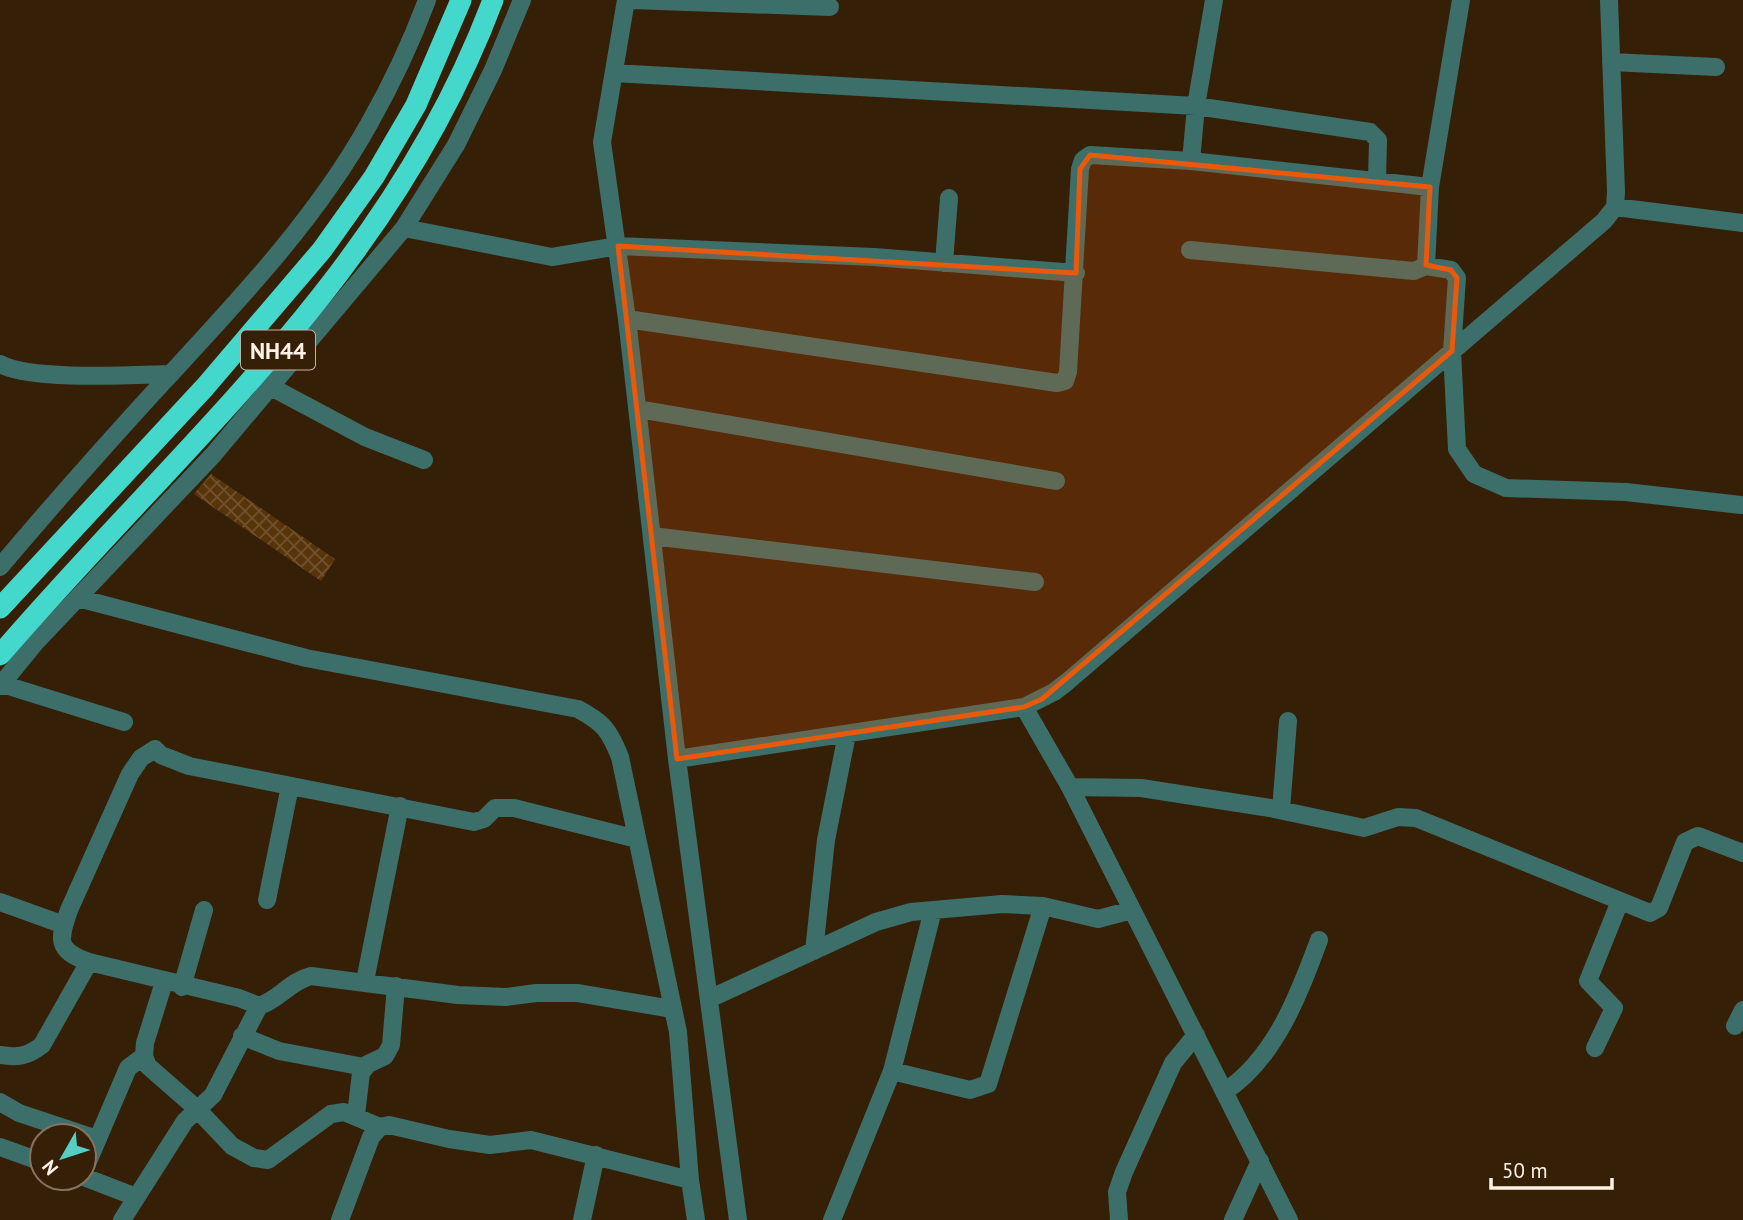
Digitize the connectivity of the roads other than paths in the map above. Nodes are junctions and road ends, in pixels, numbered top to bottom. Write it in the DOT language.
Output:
graph roads {
  1 [pos="427,0"];
  2 [pos="461,0"];
  3 [pos="492,0"];
  4 [pos="522,0"];
  5 [pos="626,0"];
  6 [pos="632,0"];
  7 [pos="1214,0"];
  8 [pos="1461,0"];
  9 [pos="1609,0"];
  10 [pos="830,7"];
  11 [pos="1611,62"];
  12 [pos="1716,67"];
  13 [pos="614,73"];
  14 [pos="1196,106"];
  15 [pos="1191,161"];
  16 [pos="1377,181"];
  17 [pos="1430,187"];
  18 [pos="949,198"];
  19 [pos="1615,207"];
  20 [pos="1743,223"];
  21 [pos="404,228"];
  22 [pos="613,248"];
  23 [pos="1190,250"];
  24 [pos="944,263"];
  25 [pos="1426,266"];
  26 [pos="1076,274"];
  27 [pos="627,318"];
  28 [pos="1452,351"];
  29 [pos="0,364"];
  30 [pos="170,374"];
  31 [pos="271,387"];
  32 [pos="638,409"];
  33 [pos="424,460"];
  34 [pos="1056,481"];
  35 [pos="1741,505"];
  36 [pos="652,536"];
  37 [pos="0,567"];
  38 [pos="1035,582"];
  39 [pos="78,598"];
  40 [pos="0,608"];
  41 [pos="0,655"];
  42 [pos="1,685"];
  43 [pos="1024,707"];
  44 [pos="1288,721"];
  45 [pos="124,722"];
  46 [pos="846,734"];
  47 [pos="677,759"];
  48 [pos="290,786"];
  49 [pos="1070,787"];
  50 [pos="400,806"];
  51 [pos="1281,810"];
  52 [pos="637,839"];
  53 [pos="1743,853"];
  54 [pos="267,900"];
  55 [pos="1620,901"];
  56 [pos="0,902"];
  57 [pos="1043,906"];
  58 [pos="204,910"];
  59 [pos="933,910"];
  60 [pos="1132,910"];
  61 [pos="64,925"];
  62 [pos="1319,940"];
  63 [pos="814,951"];
  64 [pos="89,962"];
  65 [pos="365,981"];
  66 [pos="164,982"];
  67 [pos="396,986"];
  68 [pos="182,987"];
  69 [pos="709,999"];
  70 [pos="259,1006"];
  71 [pos="673,1009"];
  72 [pos="1195,1035"];
  73 [pos="242,1036"];
  74 [pos="1595,1048"];
  75 [pos="144,1056"];
  76 [pos="0,1059"];
  77 [pos="364,1068"];
  78 [pos="892,1071"];
  79 [pos="1224,1092"];
  80 [pos="0,1102"];
  81 [pos="196,1108"];
  82 [pos="356,1115"];
  83 [pos="46,1122"];
  84 [pos="380,1127"];
  85 [pos="98,1137"];
  86 [pos="0,1147"];
  87 [pos="596,1155"];
  88 [pos="28,1157"];
  89 [pos="1259,1161"];
  90 [pos="690,1181"];
  91 [pos="98,1182"];
  92 [pos="136,1197"];
  93 [pos="740,1219"];
  94 [pos="122,1220"];
  95 [pos="340,1220"];
  96 [pos="582,1220"];
  97 [pos="696,1220"];
  98 [pos="832,1220"];
  99 [pos="1119,1220"];
  100 [pos="1233,1220"];
  101 [pos="1289,1220"];
  1 -- 30 [label="street"];
  2 -- 40 [label="highway, NH44"];
  3 -- 41 [label="highway, NH44"];
  4 -- 21 [label="street"];
  5 -- 13 [label="street"];
  6 -- 10 [label="street"];
  7 -- 14 [label="street"];
  8 -- 17 [label="street"];
  9 -- 11 [label="street"];
  11 -- 12 [label="street"];
  11 -- 19 [label="street"];
  13 -- 14 [label="street"];
  13 -- 22 [label="street"];
  14 -- 15 [label="street"];
  14 -- 16 [label="street"];
  15 -- 16 [label="street"];
  15 -- 26 [label="street"];
  16 -- 17 [label="street"];
  17 -- 25 [label="street"];
  18 -- 24 [label="street"];
  19 -- 20 [label="street"];
  19 -- 28 [label="street"];
  21 -- 22 [label="street"];
  21 -- 31 [label="street"];
  22 -- 24 [label="street"];
  22 -- 27 [label="street"];
  23 -- 25 [label="street"];
  24 -- 26 [label="street"];
  25 -- 28 [label="street"];
  26 -- 27 [label="street"];
  27 -- 32 [label="street"];
  28 -- 35 [label="street"];
  28 -- 43 [label="street"];
  29 -- 30 [label="street"];
  30 -- 37 [label="street"];
  31 -- 33 [label="street"];
  31 -- 39 [label="street"];
  32 -- 34 [label="street"];
  32 -- 36 [label="street"];
  36 -- 38 [label="street"];
  36 -- 47 [label="street"];
  39 -- 42 [label="street"];
  39 -- 52 [label="street"];
  42 -- 45 [label="street"];
  43 -- 46 [label="street"];
  43 -- 49 [label="street"];
  44 -- 51 [label="street"];
  46 -- 47 [label="street"];
  46 -- 63 [label="street"];
  47 -- 69 [label="street"];
  48 -- 50 [label="street"];
  48 -- 54 [label="street"];
  48 -- 61 [label="street"];
  49 -- 51 [label="street"];
  49 -- 60 [label="street"];
  50 -- 52 [label="street"];
  50 -- 65 [label="street"];
  51 -- 55 [label="street"];
  52 -- 71 [label="street"];
  53 -- 55 [label="street"];
  55 -- 74 [label="street"];
  56 -- 61 [label="street"];
  57 -- 59 [label="street"];
  57 -- 60 [label="street"];
  57 -- 78 [label="street"];
  58 -- 68 [label="street"];
  59 -- 63 [label="street"];
  59 -- 78 [label="street"];
  60 -- 72 [label="street"];
  61 -- 64 [label="street"];
  62 -- 79 [label="street"];
  63 -- 69 [label="street"];
  64 -- 66 [label="street"];
  64 -- 76 [label="street"];
  65 -- 67 [label="street"];
  65 -- 70 [label="street"];
  66 -- 68 [label="street"];
  66 -- 75 [label="street"];
  67 -- 71 [label="street"];
  67 -- 77 [label="street"];
  68 -- 70 [label="street"];
  69 -- 93 [label="street"];
  70 -- 73 [label="street"];
  71 -- 90 [label="street"];
  72 -- 79 [label="street"];
  72 -- 99 [label="street"];
  73 -- 77 [label="street"];
  73 -- 81 [label="street"];
  75 -- 81 [label="street"];
  75 -- 85 [label="street"];
  77 -- 82 [label="street"];
  78 -- 98 [label="street"];
  79 -- 89 [label="street"];
  80 -- 83 [label="street"];
  81 -- 82 [label="street"];
  81 -- 92 [label="street"];
  82 -- 84 [label="street"];
  84 -- 87 [label="street"];
  84 -- 95 [label="street"];
  86 -- 88 [label="street"];
  87 -- 90 [label="street"];
  87 -- 96 [label="street"];
  89 -- 100 [label="street"];
  89 -- 101 [label="street"];
  90 -- 97 [label="street"];
  91 -- 92 [label="street"];
  92 -- 94 [label="street"];
}
